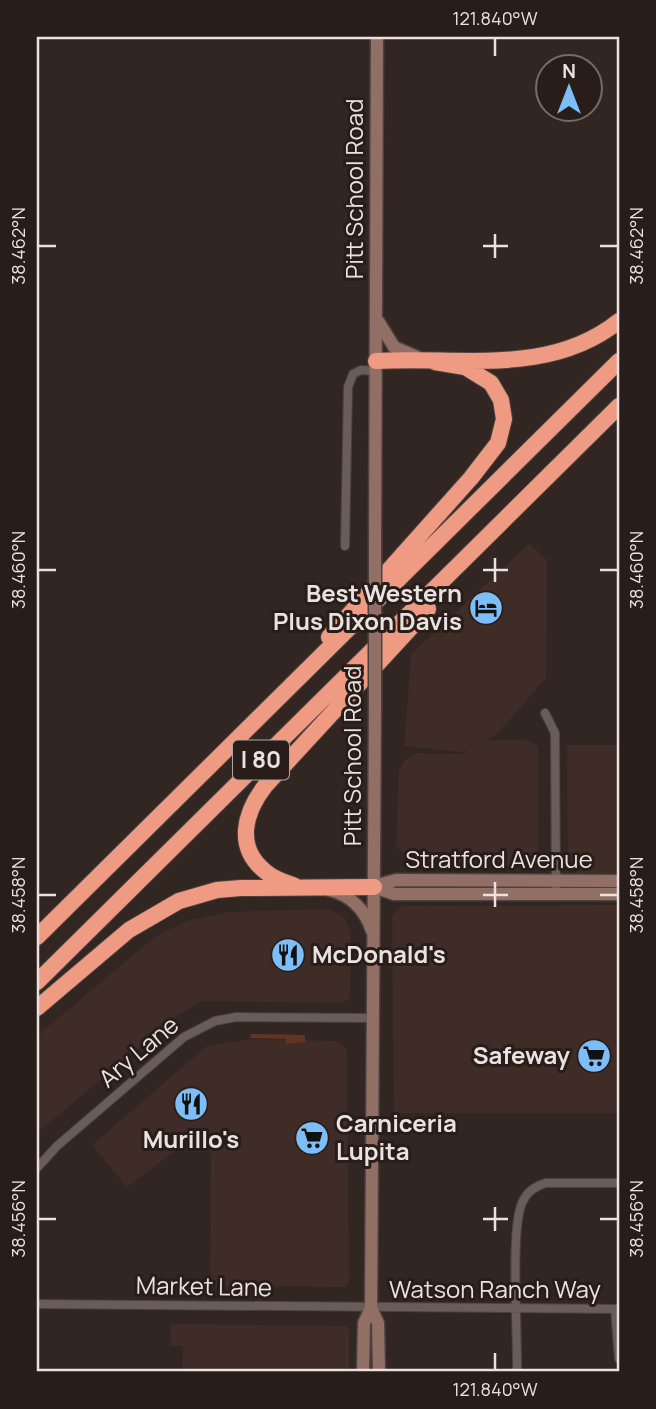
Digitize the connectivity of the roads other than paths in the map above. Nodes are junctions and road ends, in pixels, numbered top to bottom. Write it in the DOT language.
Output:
graph roads {
  1 [pos="377,37"];
  2 [pos="376,316"];
  3 [pos="619,321"];
  4 [pos="619,361"];
  5 [pos="433,362"];
  6 [pos="376,366"];
  7 [pos="619,405"];
  8 [pos="486,538"];
  9 [pos="345,546"];
  10 [pos="313,664"];
  11 [pos="545,713"];
  12 [pos="556,880"];
  13 [pos="619,881"];
  14 [pos="304,886"];
  15 [pos="374,887"];
  16 [pos="619,894"];
  17 [pos="556,895"];
  18 [pos="37,937"];
  19 [pos="373,939"];
  20 [pos="37,982"];
  21 [pos="37,1008"];
  22 [pos="373,1018"];
  23 [pos="37,1168"];
  24 [pos="619,1183"];
  25 [pos="37,1304"];
  26 [pos="370,1308"];
  27 [pos="518,1309"];
  28 [pos="617,1309"];
  29 [pos="619,1359"];
  30 [pos="363,1372"];
  31 [pos="379,1372"];
  32 [pos="517,1372"];
  1 -- 2 [label="main road, Pitt School Road"];
  2 -- 5 [label="main road"];
  2 -- 6 [label="main road, Pitt School Road"];
  3 -- 5 [label="highway"];
  4 -- 10 [label="highway, I 80"];
  5 -- 6 [label="highway"];
  5 -- 10 [label="highway"];
  6 -- 9 [label="street"];
  6 -- 15 [label="main road, Pitt School Road, bridge"];
  7 -- 8 [label="highway, I 80"];
  8 -- 14 [label="highway"];
  8 -- 20 [label="highway, I 80"];
  10 -- 18 [label="highway, I 80"];
  11 -- 12 [label="street"];
  12 -- 13 [label="main road, Stratford Avenue"];
  12 -- 15 [label="main road, Stratford Avenue"];
  12 -- 17 [label="street"];
  14 -- 15 [label="highway"];
  14 -- 19 [label="main road"];
  14 -- 21 [label="highway"];
  15 -- 17 [label="main road, Stratford Avenue"];
  15 -- 19 [label="main road, Pitt School Road"];
  16 -- 17 [label="main road, Stratford Avenue"];
  19 -- 22 [label="main road, Pitt School Road"];
  22 -- 23 [label="street, Ary Lane"];
  22 -- 26 [label="main road, Pitt School Road"];
  24 -- 27 [label="street"];
  25 -- 26 [label="street, Market Lane"];
  26 -- 27 [label="street, Watson Ranch Way"];
  26 -- 30 [label="main road, Pitt School Road"];
  26 -- 31 [label="main road, Pitt School Road"];
  27 -- 28 [label="street, Watson Ranch Way"];
  27 -- 32 [label="street"];
  28 -- 29 [label="street"];
}
